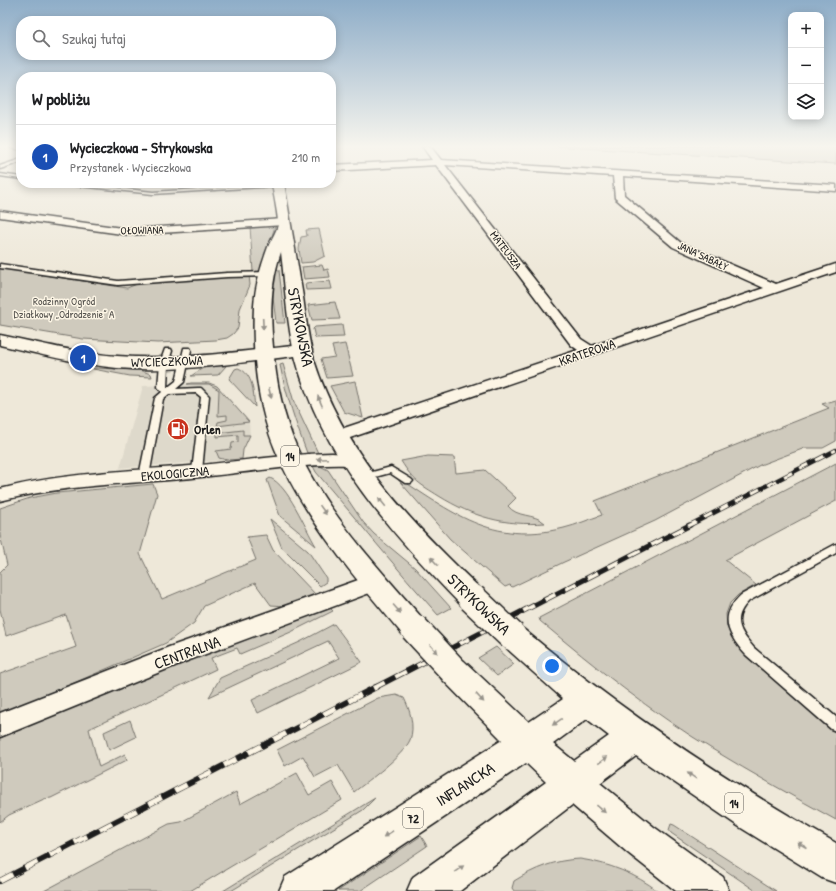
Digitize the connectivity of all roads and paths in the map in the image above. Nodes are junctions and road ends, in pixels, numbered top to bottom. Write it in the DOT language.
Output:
graph roads {
  1 [pos="106,188"];
  2 [pos="222,188"];
  3 [pos="279,188"];
  4 [pos="458,188"];
  5 [pos="619,188"];
  6 [pos="0,214"];
  7 [pos="284,222"];
  8 [pos="0,266"];
  9 [pos="836,268"];
  10 [pos="267,274"];
  11 [pos="775,288"];
  12 [pos="0,340"];
  13 [pos="302,345"];
  14 [pos="264,349"];
  15 [pos="590,351"];
  16 [pos="186,356"];
  17 [pos="166,357"];
  18 [pos="166,392"];
  19 [pos="338,436"];
  20 [pos="292,461"];
  21 [pos="358,468"];
  22 [pos="197,471"];
  23 [pos="144,476"];
  24 [pos="408,481"];
  25 [pos="0,495"];
  26 [pos="836,548"];
  27 [pos="375,582"];
  28 [pos="588,700"];
  29 [pos="0,724"];
  30 [pos="836,725"];
  31 [pos="635,736"];
  32 [pos="526,743"];
  33 [pos="572,784"];
  34 [pos="836,864"];
  35 [pos="299,891"];
  36 [pos="427,891"];
  37 [pos="709,891"];
  1 -- 2 [label="lane"];
  3 -- 7 [label="main road, STRYKOWSKA / 14"];
  4 -- 15 [label="street, MATEUSZA"];
  5 -- 11 [label="street, JANA SABAŁY"];
  6 -- 7 [label="street, OŁOWIANA"];
  7 -- 10 [label="main road, STRYKOWSKA / 14"];
  7 -- 13 [label="main road, STRYKOWSKA / 14"];
  8 -- 10 [label="lane"];
  9 -- 11 [label="street, KRATEROWA"];
  10 -- 14 [label="main road, STRYKOWSKA / 14, one-way"];
  11 -- 15 [label="street, KRATEROWA"];
  12 -- 17 [label="main road, WYCIECZKOWA"];
  13 -- 14 [label="main road, WYCIECZKOWA"];
  19 -- 13 [label="main road, STRYKOWSKA / 14, one-way"];
  14 -- 16 [label="main road, WYCIECZKOWA"];
  14 -- 20 [label="main road, STRYKOWSKA / 14, one-way"];
  15 -- 19 [label="street, KRATEROWA"];
  16 -- 17 [label="main road, WYCIECZKOWA"];
  16 -- 18 [label="lane"];
  17 -- 18 [label="lane"];
  18 -- 22 [label="lane"];
  18 -- 23 [label="lane"];
  19 -- 21 [label="main road, STRYKOWSKA / 14"];
  21 -- 20 [label="street, EKOLOGICZNA, one-way"];
  20 -- 22 [label="street, EKOLOGICZNA"];
  20 -- 27 [label="main road, STRYKOWSKA / 14, one-way"];
  21 -- 24 [label="lane"];
  28 -- 21 [label="main road, STRYKOWSKA / 14, one-way, bridge"];
  22 -- 23 [label="street, EKOLOGICZNA"];
  23 -- 25 [label="street, EKOLOGICZNA"];
  26 -- 30 [label="lane"];
  27 -- 29 [label="street, CENTRALNA"];
  27 -- 32 [label="main road, STRYKOWSKA / 14, one-way, bridge"];
  28 -- 31 [label="main road, STRYKOWSKA / 14"];
  28 -- 32 [label="main road, INFLANCKA / 72, one-way"];
  33 -- 31 [label="main road, one-way"];
  34 -- 31 [label="main road, STRYKOWSKA / 14, one-way"];
  32 -- 33 [label="main road, STRYKOWSKA / 14"];
  32 -- 35 [label="main road, INFLANCKA / 72, one-way"];
  36 -- 33 [label="main road, one-way"];
  33 -- 37 [label="main road, STRYKOWSKA / 14, one-way"];
}
